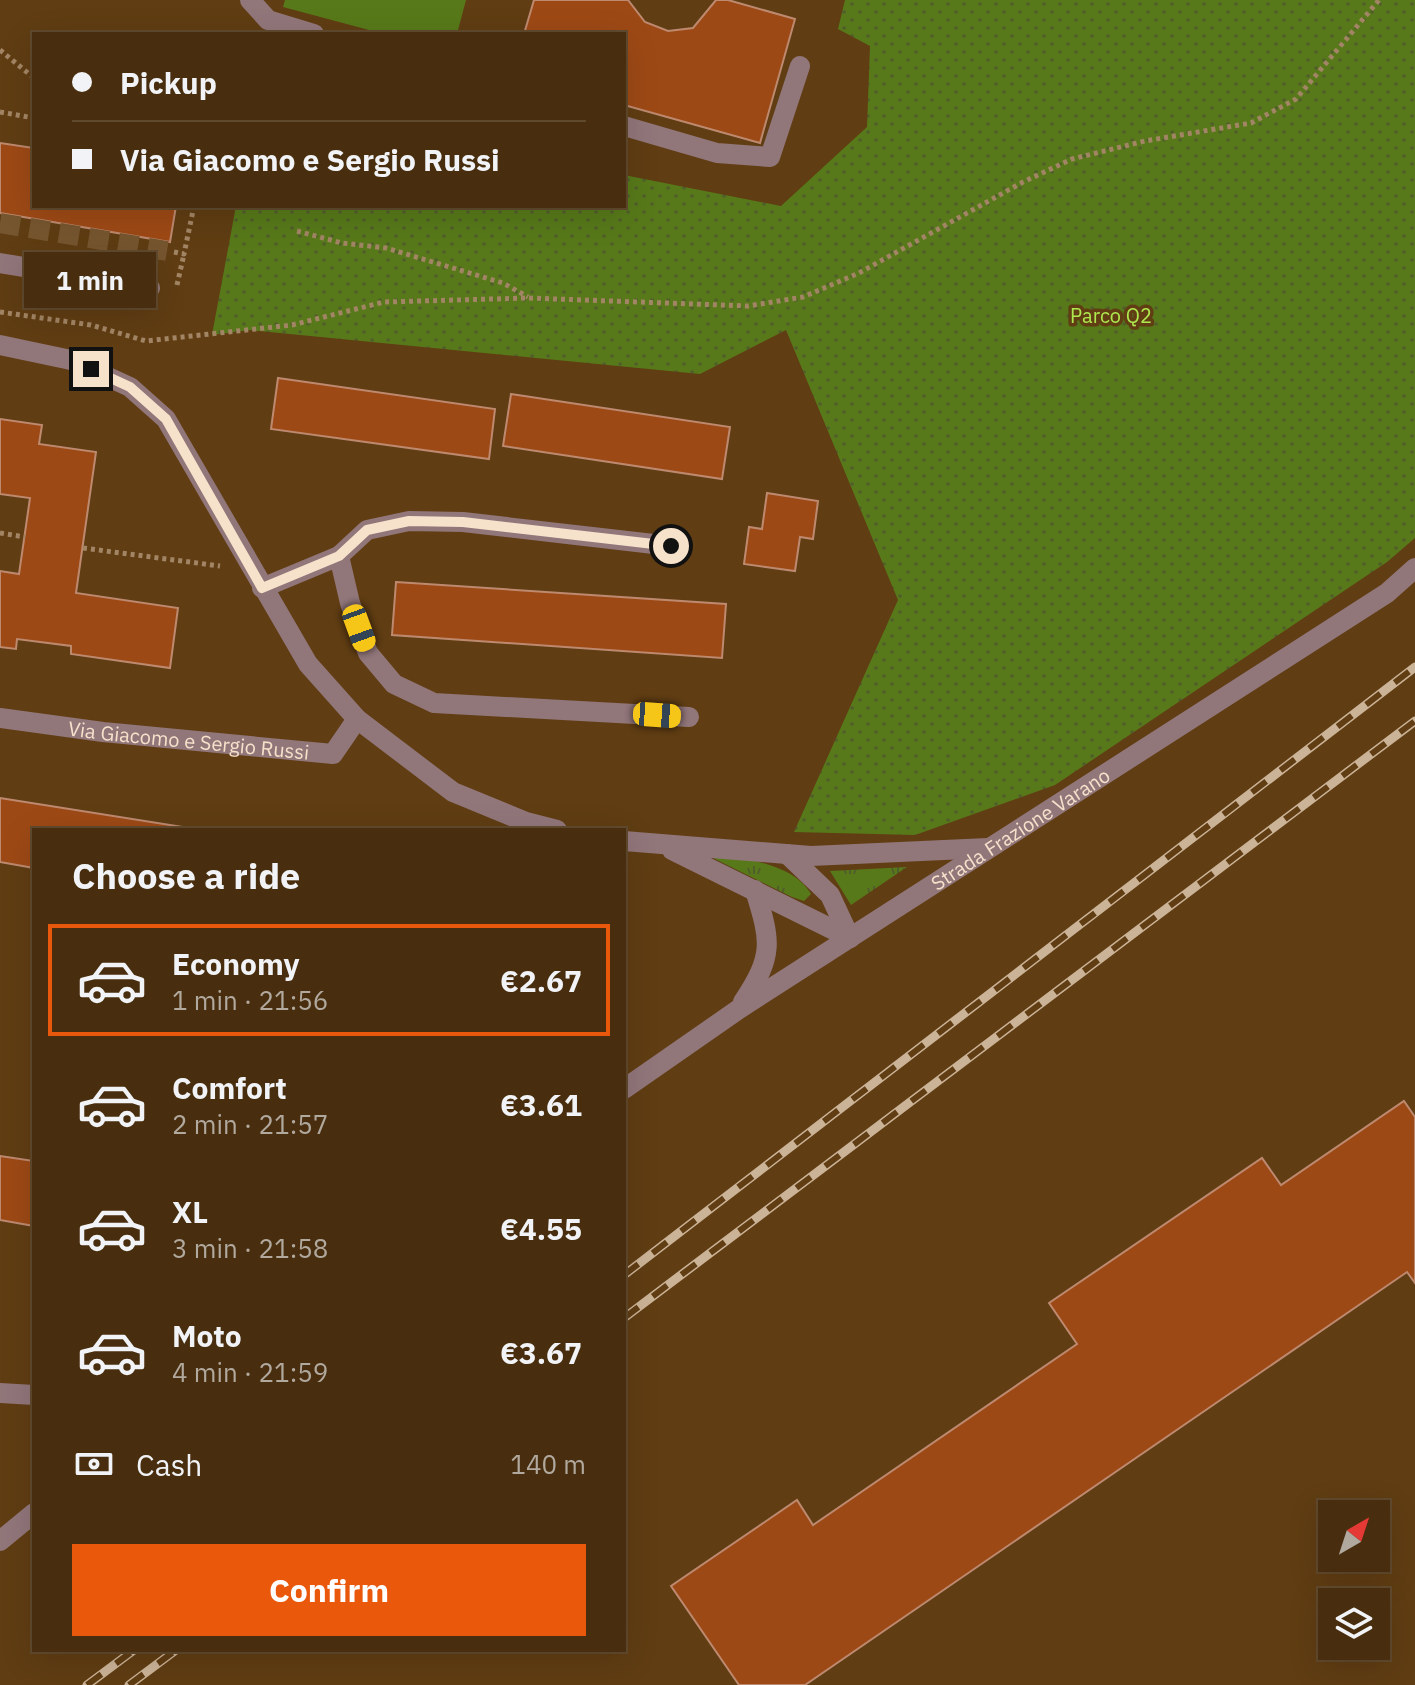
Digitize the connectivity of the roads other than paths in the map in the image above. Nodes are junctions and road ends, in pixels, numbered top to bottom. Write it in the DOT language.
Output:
graph roads {
  1 [pos="250,0"];
  2 [pos="307,32"];
  3 [pos="800,66"];
  4 [pos="626,127"];
  5 [pos="0,263"];
  6 [pos="150,288"];
  7 [pos="0,345"];
  8 [pos="671,546"];
  9 [pos="339,556"];
  10 [pos="1415,568"];
  11 [pos="256,579"];
  12 [pos="689,717"];
  13 [pos="0,718"];
  14 [pos="357,719"];
  15 [pos="549,828"];
  16 [pos="626,841"];
  17 [pos="662,844"];
  18 [pos="988,848"];
  19 [pos="787,854"];
  20 [pos="755,890"];
  21 [pos="850,938"];
  22 [pos="739,1009"];
  23 [pos="626,1088"];
  24 [pos="0,1393"];
  25 [pos="32,1395"];
  26 [pos="32,1515"];
  27 [pos="0,1541"];
  1 -- 2 [label="street"];
  3 -- 4 [label="street"];
  5 -- 6 [label="street"];
  7 -- 11 [label="street"];
  8 -- 9 [label="street"];
  9 -- 11 [label="street"];
  9 -- 12 [label="street"];
  10 -- 18 [label="street, Strada Frazione Varano"];
  11 -- 14 [label="street"];
  13 -- 14 [label="street, Via Giacomo e Sergio Russi"];
  14 -- 15 [label="street"];
  16 -- 17 [label="street"];
  17 -- 19 [label="street"];
  17 -- 20 [label="street"];
  18 -- 19 [label="street"];
  18 -- 21 [label="street, Strada Frazione Varano"];
  19 -- 21 [label="street"];
  20 -- 21 [label="street"];
  20 -- 22 [label="street"];
  21 -- 22 [label="street, Strada Frazione Varano"];
  22 -- 23 [label="street, Strada Frazione Varano"];
  24 -- 25 [label="street"];
  26 -- 27 [label="street"];
}
